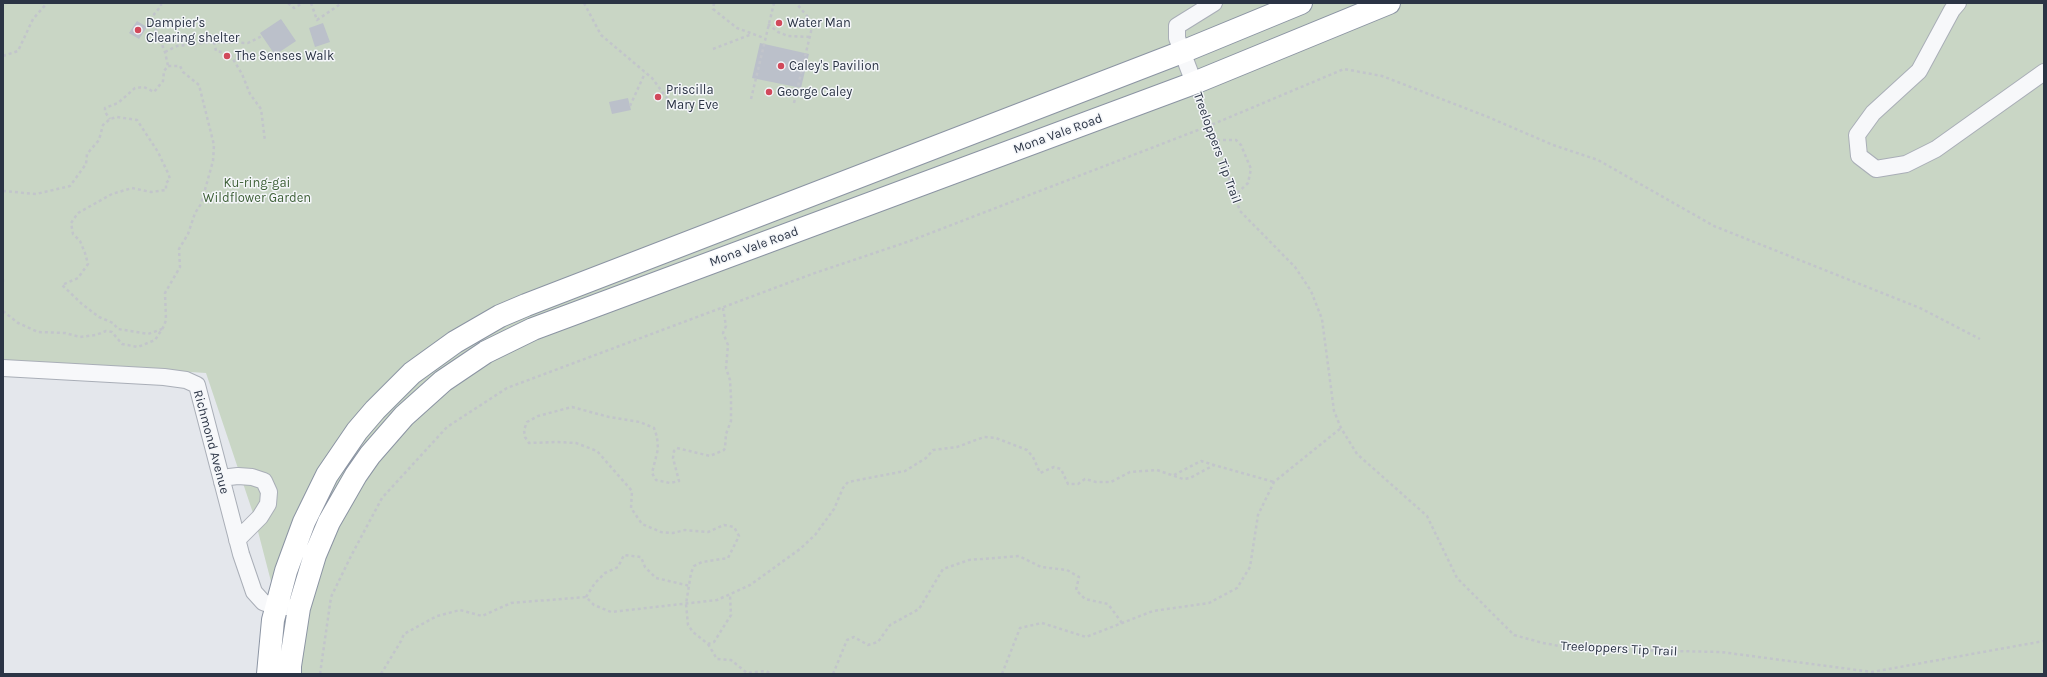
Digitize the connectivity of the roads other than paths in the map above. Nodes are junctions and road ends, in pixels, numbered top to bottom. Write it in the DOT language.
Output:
graph roads {
  1 [pos="1214,3"];
  2 [pos="1301,3"];
  3 [pos="1390,3"];
  4 [pos="1958,3"];
  5 [pos="1182,52"];
  6 [pos="2044,72"];
  7 [pos="1194,83"];
  8 [pos="3,368"];
  9 [pos="222,482"];
  10 [pos="237,540"];
  11 [pos="276,607"];
  12 [pos="299,608"];
  13 [pos="268,674"];
  14 [pos="290,674"];
  1 -- 5 [label="street"];
  2 -- 5 [label="highway, Mona Vale Road"];
  3 -- 7 [label="highway, Mona Vale Road"];
  4 -- 6 [label="street"];
  5 -- 7 [label="street"];
  5 -- 11 [label="highway, Mona Vale Road"];
  7 -- 12 [label="highway, Mona Vale Road"];
  8 -- 9 [label="street, Richmond Avenue"];
  9 -- 10 [label="street, Richmond Avenue"];
  9 -- 10 [label="street"];
  10 -- 11 [label="street, Richmond Avenue"];
  11 -- 12 [label="street, Richmond Avenue"];
  11 -- 13 [label="highway, Mona Vale Road"];
  12 -- 14 [label="highway, Mona Vale Road"];
}
